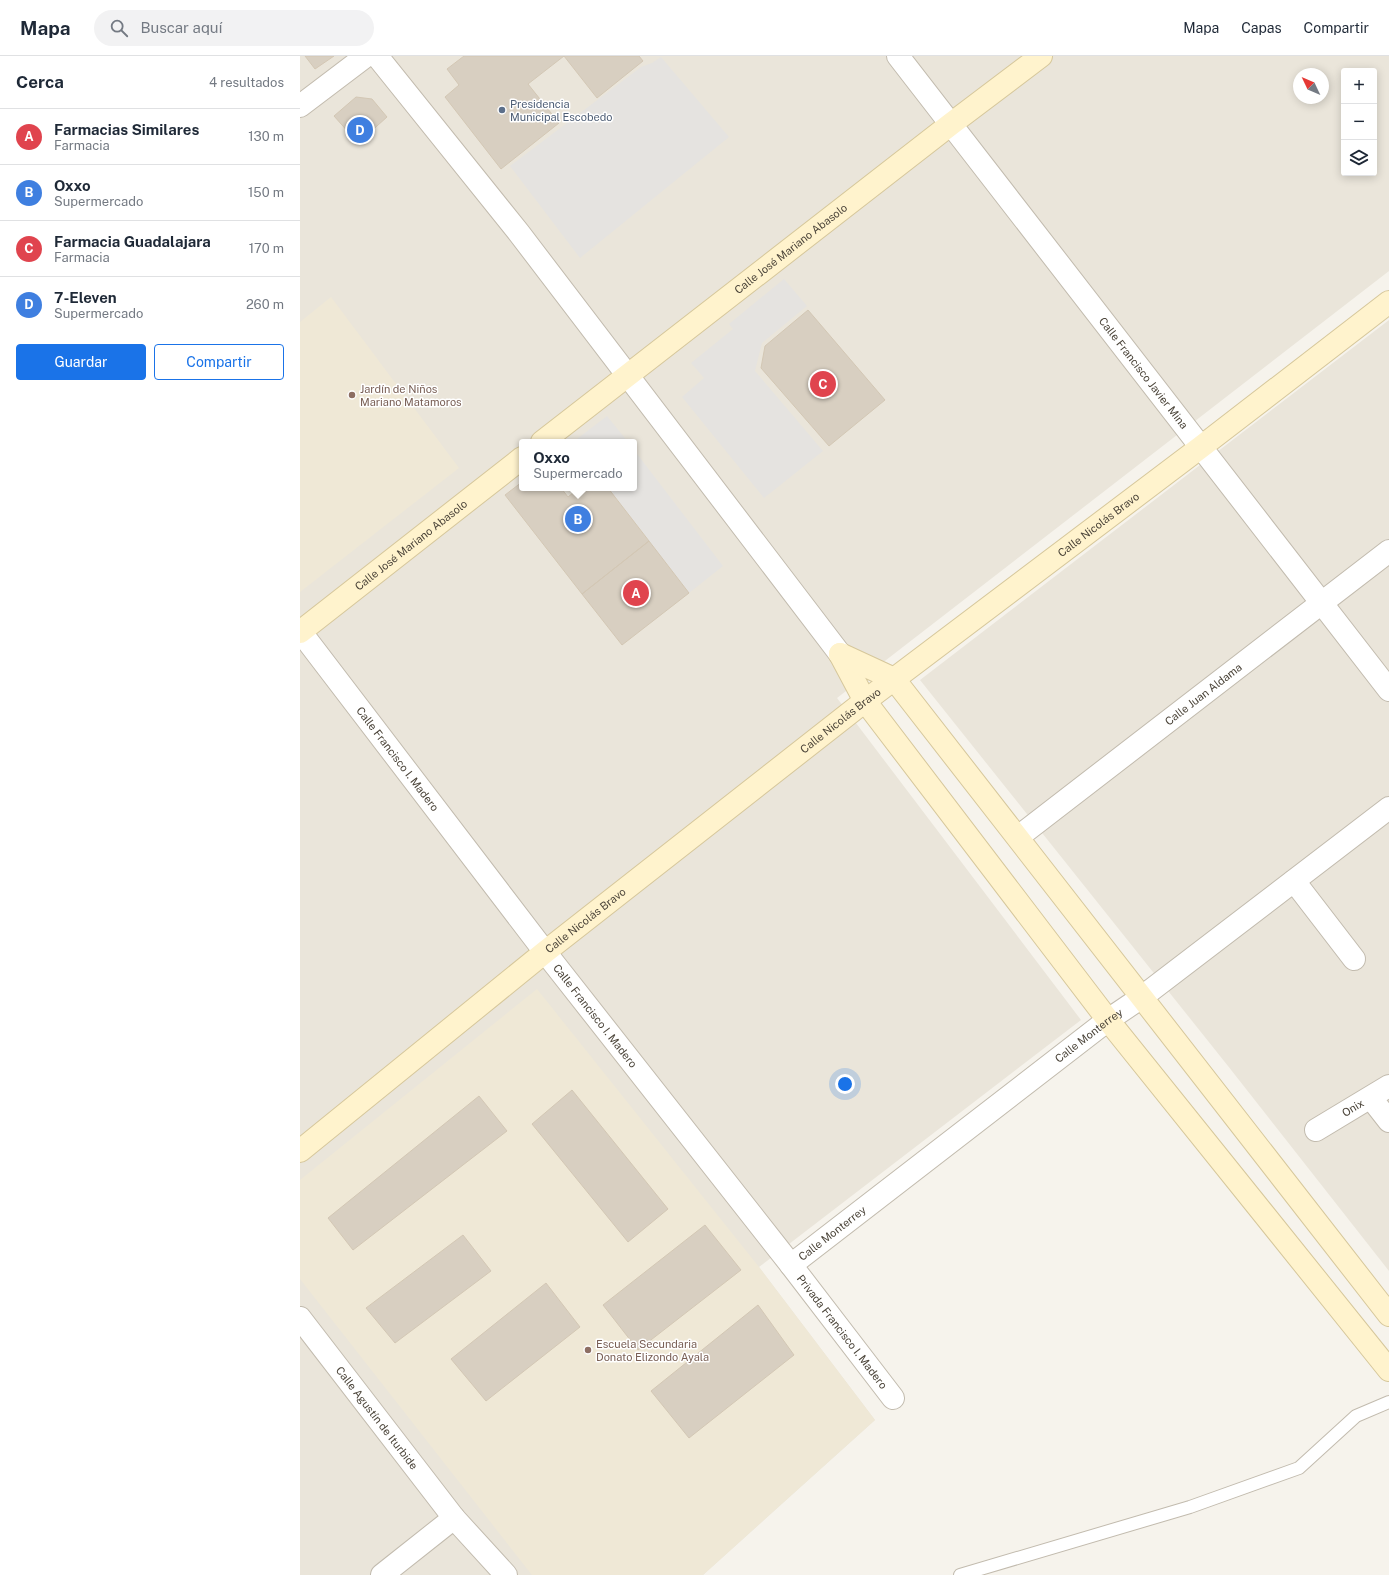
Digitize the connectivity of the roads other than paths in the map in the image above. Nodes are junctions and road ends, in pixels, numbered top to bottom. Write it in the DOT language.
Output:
graph roads {
  1 [pos="366,56"];
  2 [pos="378,56"];
  3 [pos="898,56"];
  4 [pos="1041,56"];
  5 [pos="300,106"];
  6 [pos="951,124"];
  7 [pos="1389,302"];
  8 [pos="627,375"];
  9 [pos="546,439"];
  10 [pos="1201,447"];
  11 [pos="519,460"];
  12 [pos="1389,551"];
  13 [pos="1322,603"];
  14 [pos="300,631"];
  15 [pos="840,654"];
  16 [pos="894,679"];
  17 [pos="1389,690"];
  18 [pos="865,701"];
  19 [pos="1389,808"];
  20 [pos="1018,837"];
  21 [pos="1294,881"];
  22 [pos="545,952"];
  23 [pos="1354,959"];
  24 [pos="1142,997"];
  25 [pos="1108,1020"];
  26 [pos="1389,1086"];
  27 [pos="1371,1098"];
  28 [pos="1389,1121"];
  29 [pos="1316,1130"];
  30 [pos="300,1151"];
  31 [pos="792,1265"];
  32 [pos="1389,1315"];
  33 [pos="300,1318"];
  34 [pos="1389,1370"];
  35 [pos="893,1398"];
  36 [pos="1389,1402"];
  37 [pos="454,1518"];
  38 [pos="382,1575"];
  39 [pos="506,1575"];
  40 [pos="960,1575"];
  1 -- 5 [label="street"];
  2 -- 8 [label="street"];
  3 -- 6 [label="street, Calle Francisco Javier Mina"];
  4 -- 6 [label="street, Calle José Mariano Abasolo"];
  6 -- 8 [label="street, Calle José Mariano Abasolo"];
  6 -- 10 [label="street, Calle Francisco Javier Mina"];
  7 -- 10 [label="street, Calle Nicolás Bravo"];
  8 -- 9 [label="street, Calle José Mariano Abasolo"];
  8 -- 15 [label="street"];
  10 -- 13 [label="street, Calle Francisco Javier Mina"];
  10 -- 16 [label="street, Calle Nicolás Bravo"];
  11 -- 14 [label="street, Calle José Mariano Abasolo"];
  12 -- 13 [label="street, Calle Juan Aldama"];
  13 -- 17 [label="street, Calle Francisco Javier Mina"];
  13 -- 20 [label="street, Calle Juan Aldama"];
  14 -- 22 [label="street, Calle Francisco I. Madero"];
  15 -- 16 [label="street"];
  15 -- 18 [label="street"];
  16 -- 18 [label="street, Calle Nicolás Bravo"];
  16 -- 20 [label="street"];
  18 -- 22 [label="street, Calle Nicolás Bravo"];
  18 -- 25 [label="street"];
  19 -- 21 [label="street, Calle Monterrey"];
  20 -- 24 [label="street"];
  21 -- 23 [label="street"];
  21 -- 24 [label="street, Calle Monterrey"];
  22 -- 30 [label="street, Calle Nicolás Bravo"];
  22 -- 31 [label="street, Calle Francisco I. Madero"];
  24 -- 25 [label="street, Calle Monterrey"];
  24 -- 32 [label="street"];
  25 -- 31 [label="street, Calle Monterrey"];
  25 -- 34 [label="street"];
  26 -- 27 [label="street, Onix"];
  27 -- 28 [label="street"];
  27 -- 29 [label="street, Onix"];
  31 -- 35 [label="street, Privada Francisco I. Madero"];
  33 -- 37 [label="street, Calle Agustín de Iturbide"];
  36 -- 40 [label="lane"];
  37 -- 38 [label="street"];
  37 -- 39 [label="street, Calle Agustín de Iturbide"];
}
